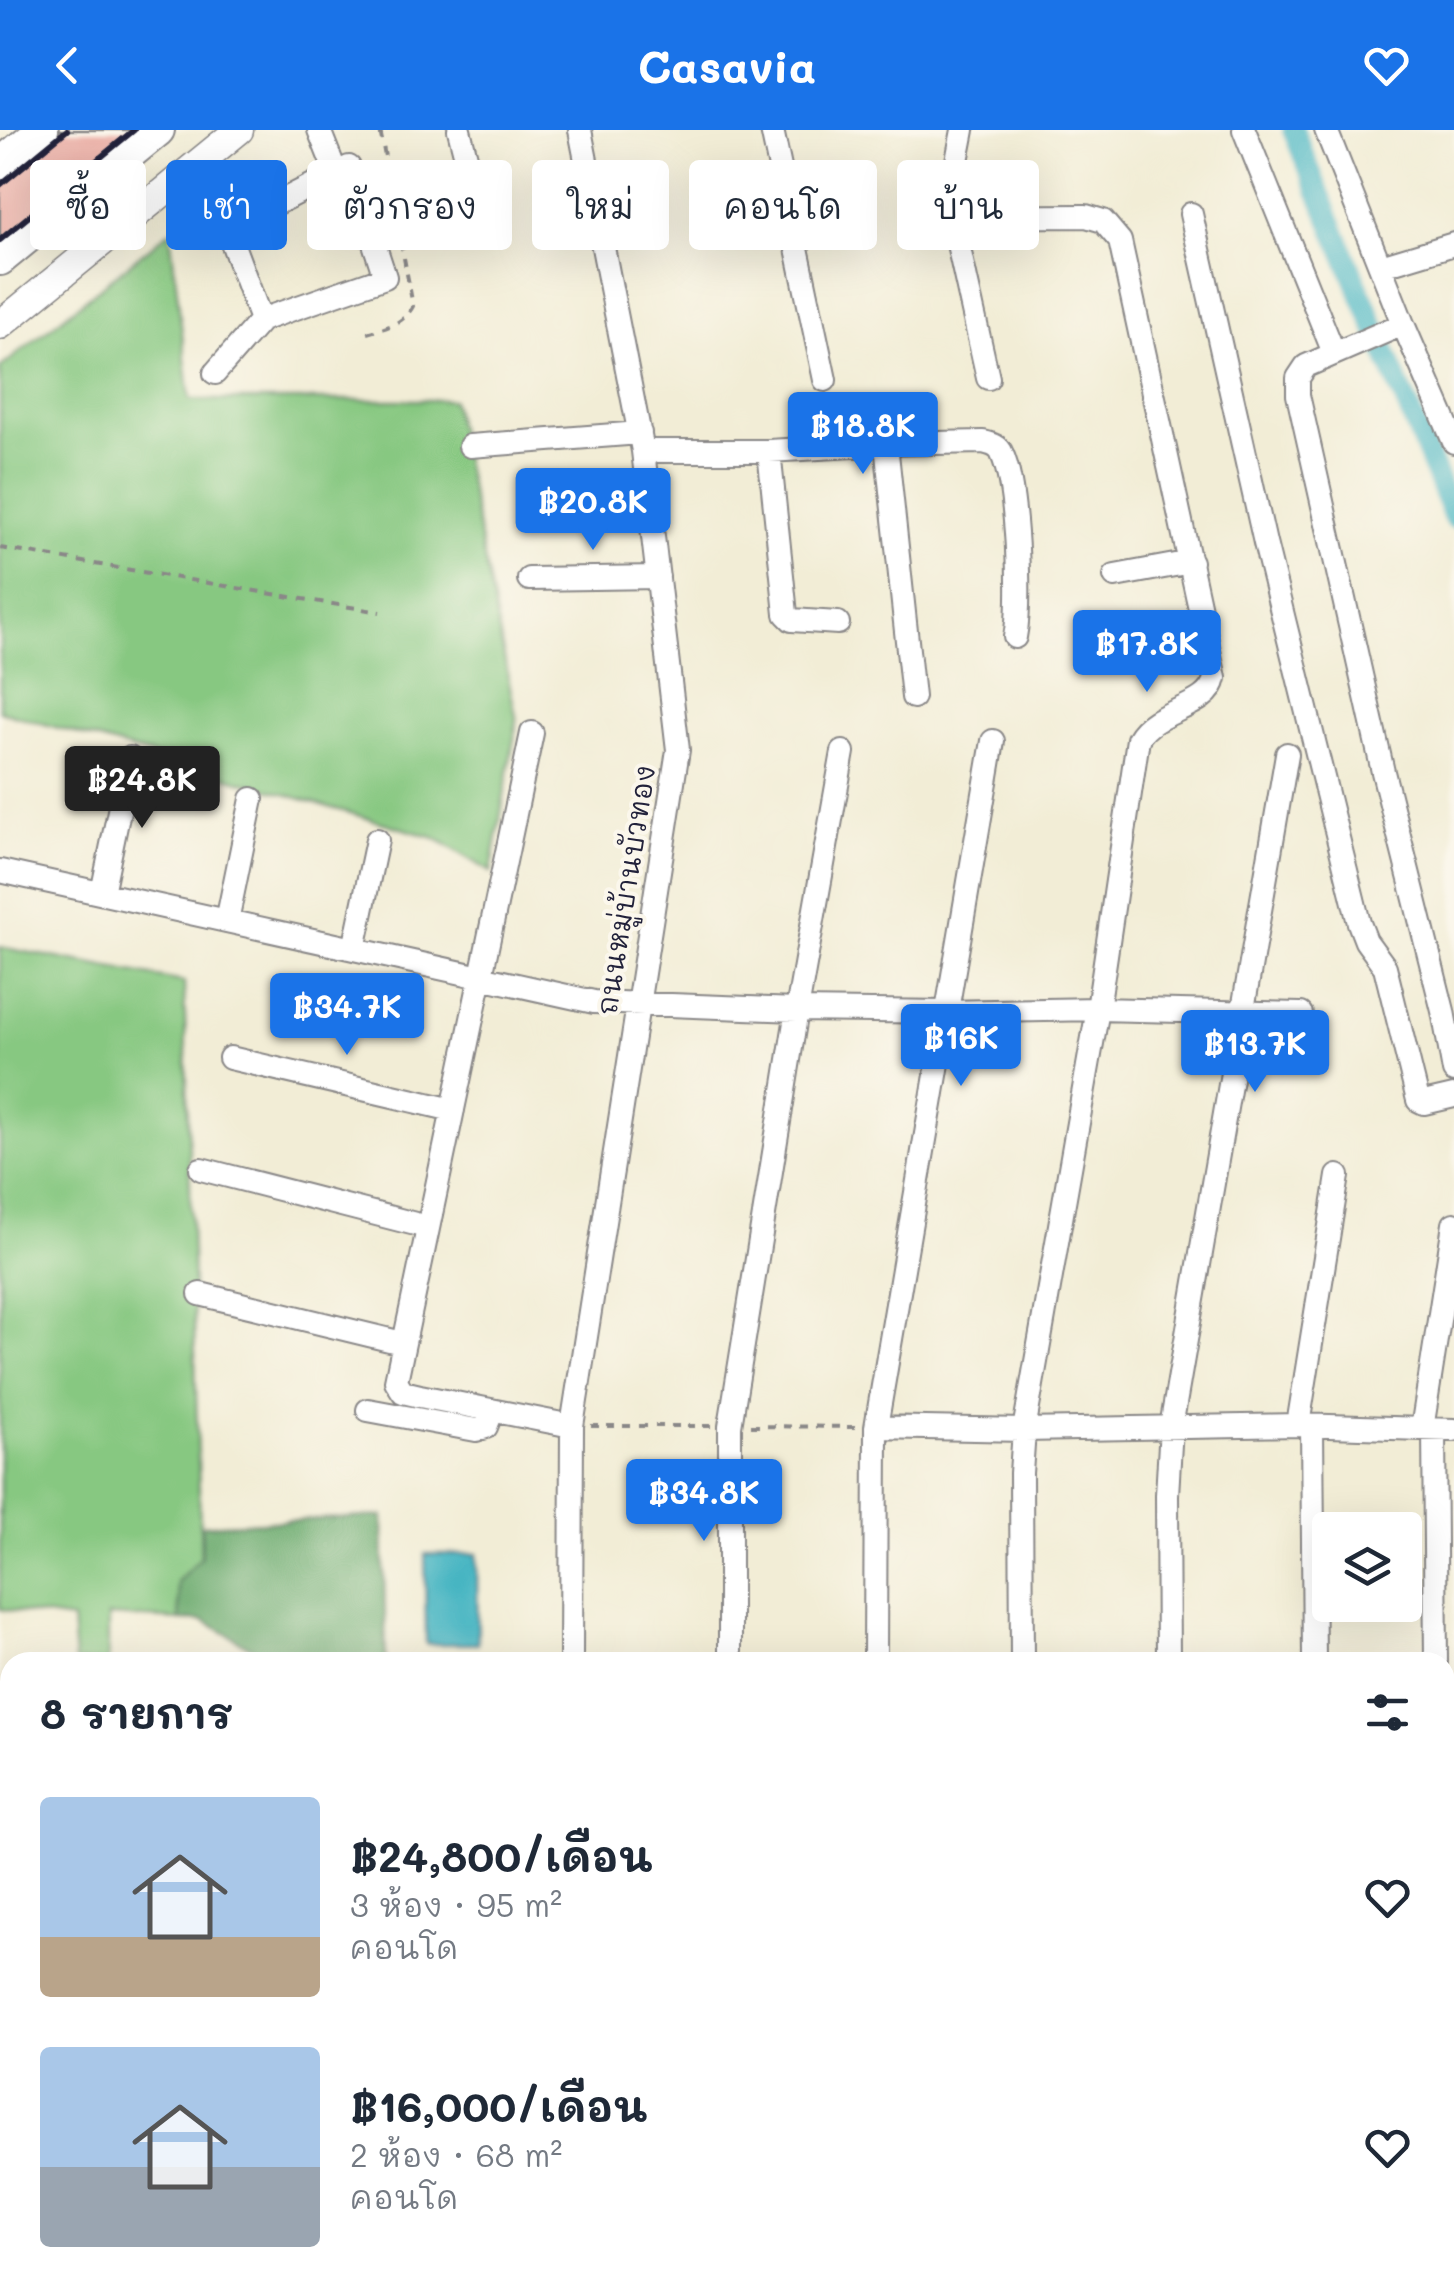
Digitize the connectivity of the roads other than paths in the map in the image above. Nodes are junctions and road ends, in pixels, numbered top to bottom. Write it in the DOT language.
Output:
graph roads {
  1 [pos="42,130"];
  2 [pos="158,130"];
  3 [pos="239,130"];
  4 [pos="320,130"];
  5 [pos="459,130"];
  6 [pos="580,130"];
  7 [pos="772,130"];
  8 [pos="962,130"];
  9 [pos="1244,130"];
  10 [pos="1326,130"];
  11 [pos="203,160"];
  12 [pos="331,160"];
  13 [pos="467,160"];
  14 [pos="957,160"];
  15 [pos="0,165"];
  16 [pos="166,190"];
  17 [pos="1191,214"];
  18 [pos="1039,216"];
  19 [pos="1454,244"];
  20 [pos="235,250"];
  21 [pos="376,250"];
  22 [pos="959,250"];
  23 [pos="0,259"];
  24 [pos="1381,266"];
  25 [pos="261,320"];
  26 [pos="0,325"];
  27 [pos="1393,328"];
  28 [pos="1334,354"];
  29 [pos="215,373"];
  30 [pos="988,378"];
  31 [pos="826,380"];
  32 [pos="642,442"];
  33 [pos="1454,442"];
  34 [pos="886,444"];
  35 [pos="470,446"];
  36 [pos="769,451"];
  37 [pos="1190,562"];
  38 [pos="1115,576"];
  39 [pos="658,578"];
  40 [pos="530,579"];
  41 [pos="838,623"];
  42 [pos="1015,637"];
  43 [pos="913,697"];
  44 [pos="532,732"];
  45 [pos="992,741"];
  46 [pos="842,752"];
  47 [pos="1287,754"];
  48 [pos="130,758"];
  49 [pos="252,798"];
  50 [pos="377,840"];
  51 [pos="0,870"];
  52 [pos="102,893"];
  53 [pos="227,921"];
  54 [pos="354,949"];
  55 [pos="481,977"];
  56 [pos="638,1002"];
  57 [pos="1098,1009"];
  58 [pos="797,1010"];
  59 [pos="947,1012"];
  60 [pos="1243,1014"];
  61 [pos="1301,1014"];
  62 [pos="230,1058"];
  63 [pos="1454,1071"];
  64 [pos="1454,1096"];
  65 [pos="452,1110"];
  66 [pos="200,1169"];
  67 [pos="1338,1176"];
  68 [pos="1454,1224"];
  69 [pos="427,1228"];
  70 [pos="200,1294"];
  71 [pos="400,1354"];
  72 [pos="368,1410"];
  73 [pos="492,1412"];
  74 [pos="572,1426"];
  75 [pos="1305,1426"];
  76 [pos="876,1427"];
  77 [pos="1171,1427"];
  78 [pos="1024,1430"];
  79 [pos="1437,1430"];
  80 [pos="570,1652"];
  81 [pos="730,1652"];
  82 [pos="875,1652"];
  83 [pos="1022,1652"];
  84 [pos="1168,1652"];
  85 [pos="1314,1652"];
  86 [pos="1436,1652"];
  1 -- 15 [label="highway"];
  2 -- 23 [label="highway"];
  3 -- 11 [label="main road"];
  4 -- 12 [label="street"];
  5 -- 13 [label="street"];
  6 -- 32 [label="street, ถนนหมู่บ้านบัวทอง"];
  7 -- 31 [label="street"];
  8 -- 14 [label="street"];
  9 -- 28 [label="street"];
  10 -- 24 [label="street"];
  16 -- 26 [label="main road"];
  17 -- 64 [label="street"];
  18 -- 37 [label="street"];
  19 -- 24 [label="street"];
  20 -- 25 [label="street"];
  21 -- 25 [label="street"];
  22 -- 30 [label="street"];
  24 -- 27 [label="street"];
  25 -- 29 [label="street"];
  27 -- 28 [label="street"];
  27 -- 33 [label="street"];
  28 -- 63 [label="street"];
  32 -- 35 [label="street"];
  32 -- 36 [label="street"];
  32 -- 39 [label="street, ถนนหมู่บ้านบัวทอง"];
  34 -- 36 [label="street"];
  34 -- 42 [label="street"];
  34 -- 43 [label="street"];
  36 -- 41 [label="street"];
  37 -- 38 [label="street"];
  37 -- 57 [label="street"];
  39 -- 40 [label="street"];
  39 -- 56 [label="street, ถนนหมู่บ้านบัวทอง"];
  44 -- 55 [label="street"];
  45 -- 59 [label="street"];
  46 -- 58 [label="street"];
  47 -- 60 [label="street"];
  48 -- 52 [label="street"];
  49 -- 53 [label="street"];
  50 -- 54 [label="street"];
  51 -- 52 [label="street"];
  52 -- 53 [label="street"];
  53 -- 54 [label="street"];
  54 -- 55 [label="street"];
  55 -- 56 [label="street"];
  55 -- 65 [label="street"];
  56 -- 58 [label="street"];
  56 -- 74 [label="street, ถนนหมู่บ้านบัวทอง"];
  57 -- 59 [label="street"];
  57 -- 60 [label="street"];
  57 -- 78 [label="street"];
  58 -- 59 [label="street"];
  58 -- 81 [label="street"];
  59 -- 76 [label="street"];
  60 -- 61 [label="street"];
  60 -- 77 [label="street"];
  62 -- 65 [label="street"];
  65 -- 69 [label="street"];
  66 -- 69 [label="street"];
  67 -- 75 [label="street"];
  68 -- 79 [label="street"];
  69 -- 71 [label="street"];
  70 -- 71 [label="street"];
  71 -- 73 [label="street"];
  72 -- 73 [label="street"];
  73 -- 74 [label="street"];
  74 -- 80 [label="street, ถนนหมู่บ้านบัวทอง"];
  75 -- 77 [label="street"];
  75 -- 79 [label="street"];
  75 -- 85 [label="street"];
  76 -- 78 [label="street"];
  76 -- 82 [label="street"];
  77 -- 78 [label="street"];
  77 -- 84 [label="street"];
  78 -- 83 [label="street"];
  79 -- 86 [label="street"];
}
